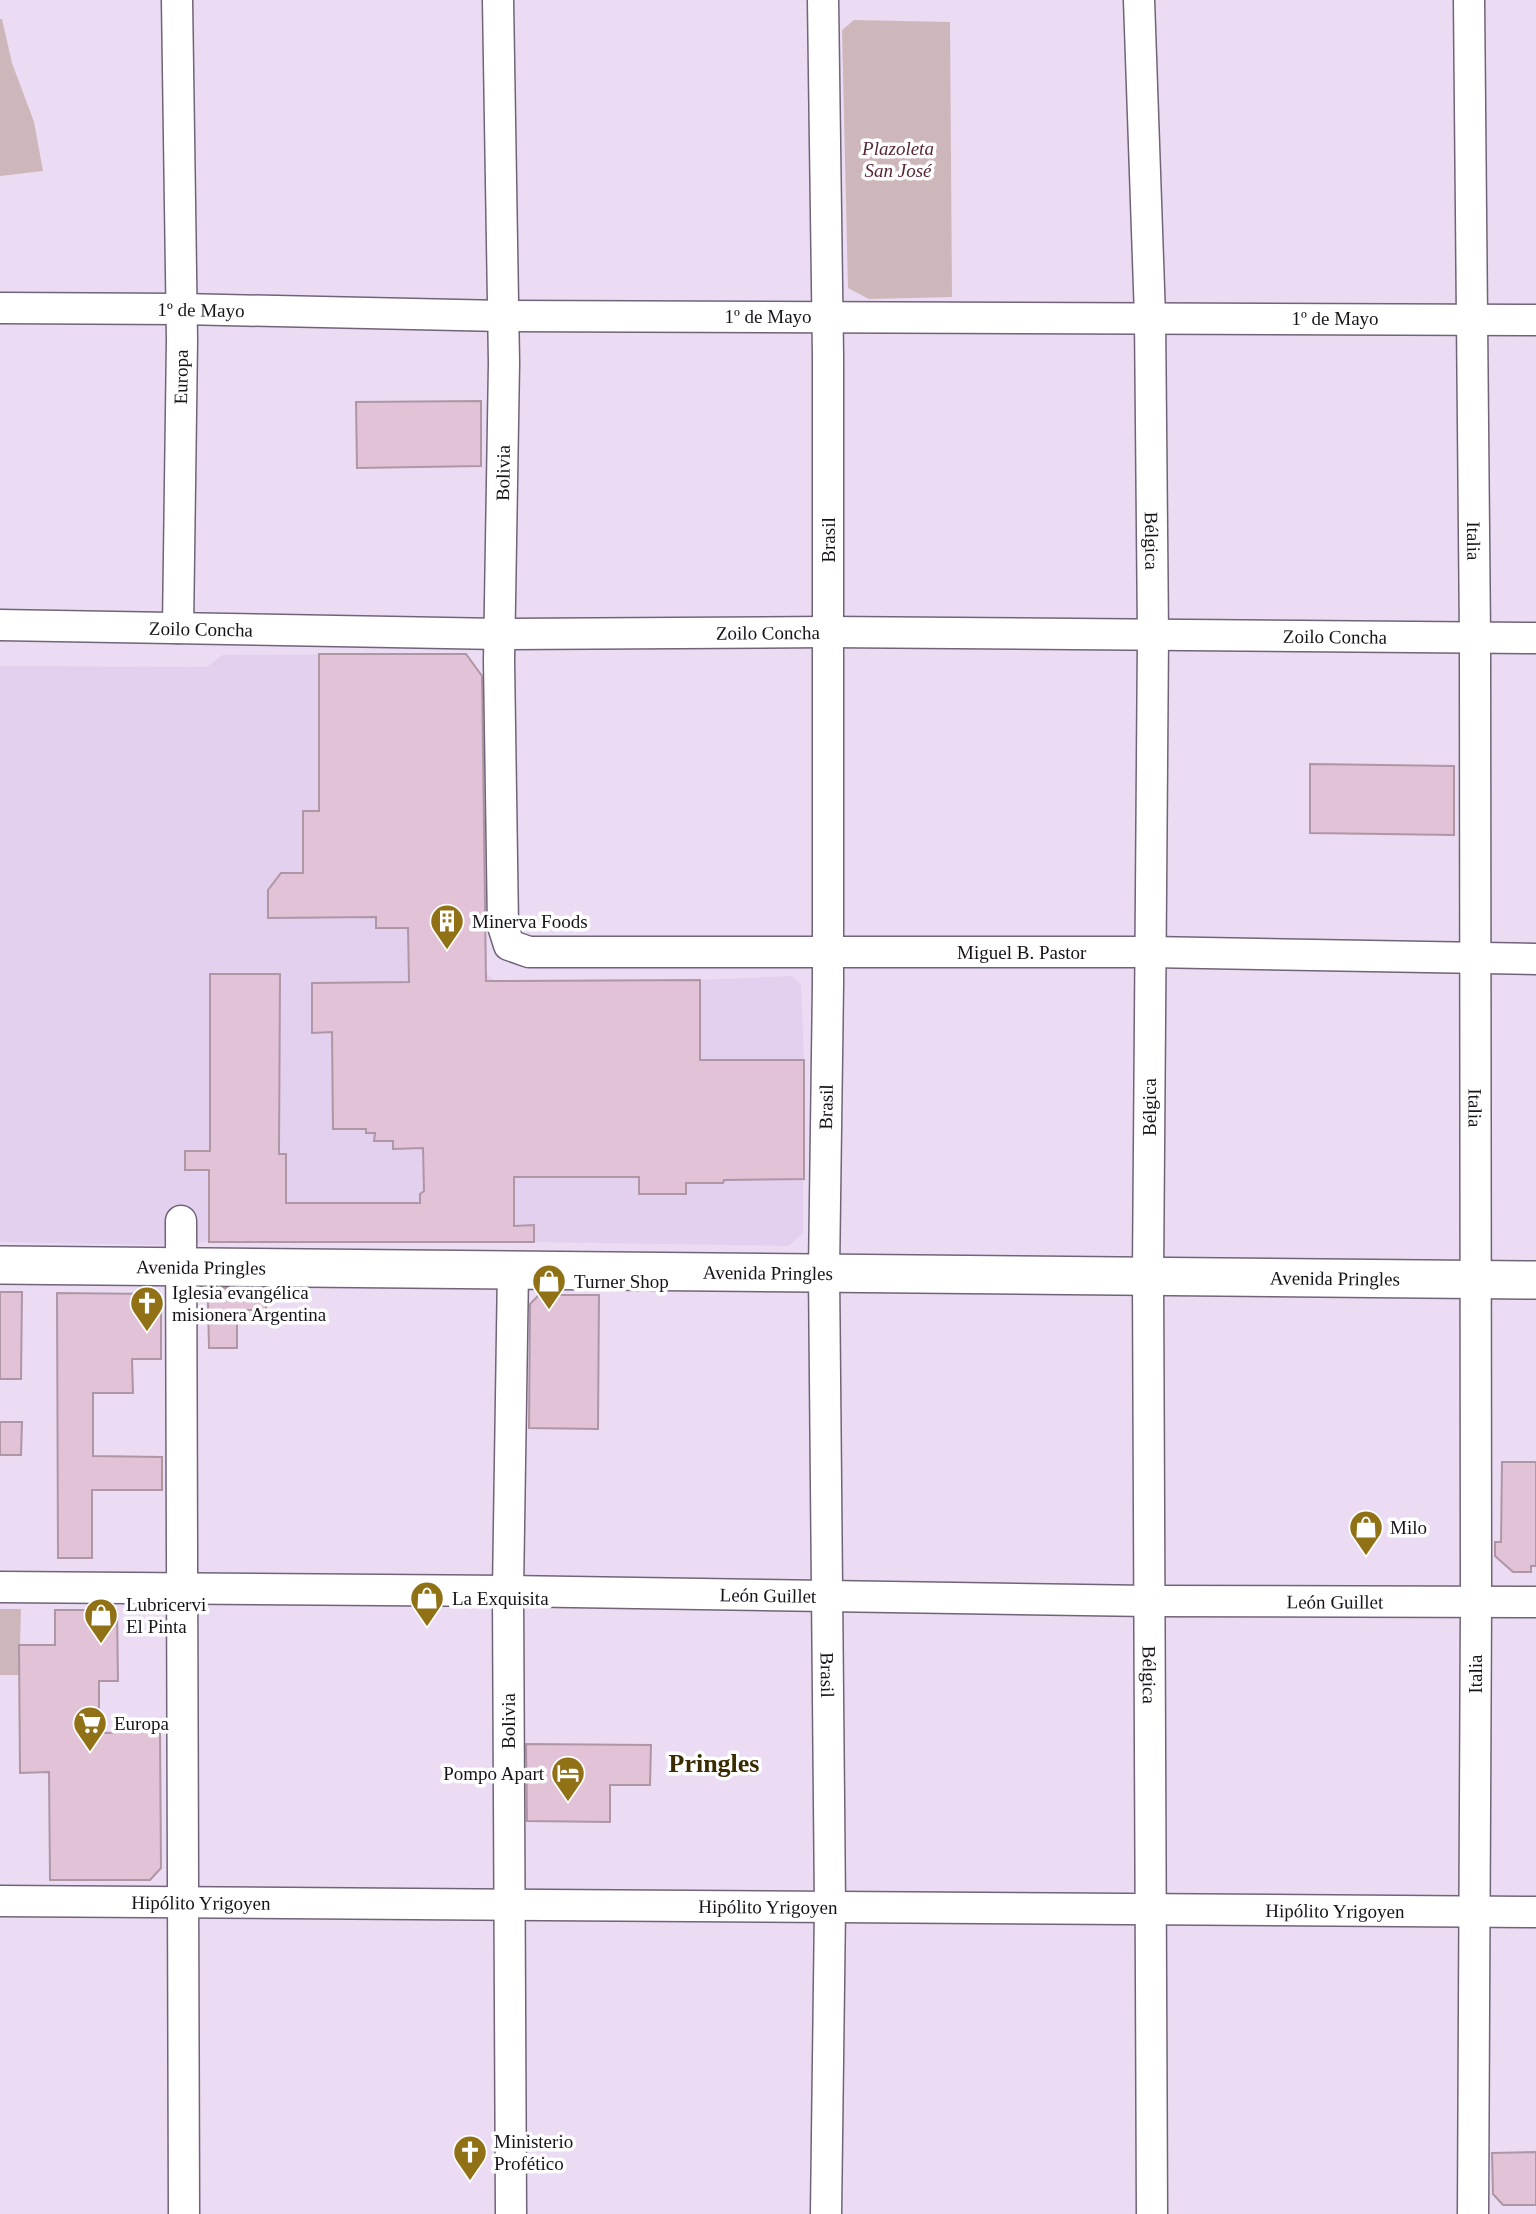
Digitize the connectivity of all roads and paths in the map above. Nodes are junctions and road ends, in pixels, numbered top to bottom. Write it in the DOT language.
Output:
graph roads {
  1 [pos="177,0"];
  2 [pos="498,0"];
  3 [pos="823,0"];
  4 [pos="1139,0"];
  5 [pos="1469,0"];
  6 [pos="0,308"];
  7 [pos="181,309"];
  8 [pos="503,316"];
  9 [pos="828,316"];
  10 [pos="1150,317"];
  11 [pos="1472,319"];
  12 [pos="1536,320"];
  13 [pos="0,625"];
  14 [pos="178,628"];
  15 [pos="828,632"];
  16 [pos="500,634"];
  17 [pos="1153,635"];
  18 [pos="1475,638"];
  19 [pos="1536,638"];
  20 [pos="509,945"];
  21 [pos="1150,952"];
  22 [pos="827,953"];
  23 [pos="1474,958"];
  24 [pos="1536,959"];
  25 [pos="181,1221"];
  26 [pos="0,1265"];
  27 [pos="182,1266"];
  28 [pos="513,1269"];
  29 [pos="824,1272"];
  30 [pos="1148,1275"];
  31 [pos="1474,1280"];
  32 [pos="1536,1280"];
  33 [pos="0,1587"];
  34 [pos="183,1587"];
  35 [pos="508,1591"];
  36 [pos="827,1597"];
  37 [pos="1149,1601"];
  38 [pos="1476,1602"];
  39 [pos="1536,1602"];
  40 [pos="0,1901"];
  41 [pos="183,1902"];
  42 [pos="509,1905"];
  43 [pos="830,1907"];
  44 [pos="1151,1909"];
  45 [pos="1475,1911"];
  46 [pos="1536,1912"];
  47 [pos="184,2214"];
  48 [pos="511,2214"];
  49 [pos="827,2214"];
  50 [pos="1152,2214"];
  51 [pos="1473,2214"];
  1 -- 7 [label="street, Europa"];
  2 -- 8 [label="street, Bolivia"];
  3 -- 9 [label="street, Brasil"];
  4 -- 10 [label="street, Bélgica"];
  5 -- 11 [label="street, Italia"];
  6 -- 7 [label="street, 1º de Mayo"];
  7 -- 8 [label="street, 1º de Mayo"];
  7 -- 14 [label="street, Europa"];
  8 -- 9 [label="street, 1º de Mayo"];
  8 -- 16 [label="street, Bolivia"];
  9 -- 10 [label="street, 1º de Mayo"];
  9 -- 15 [label="street, Brasil"];
  10 -- 11 [label="street, 1º de Mayo"];
  10 -- 17 [label="street, Bélgica"];
  11 -- 12 [label="street, 1º de Mayo"];
  11 -- 18 [label="street, Italia"];
  13 -- 14 [label="street, Zoilo Concha"];
  14 -- 16 [label="street, Zoilo Concha"];
  15 -- 16 [label="street, Zoilo Concha"];
  15 -- 17 [label="street, Zoilo Concha"];
  15 -- 22 [label="street, Brasil"];
  16 -- 20 [label="street, Bolivia"];
  17 -- 18 [label="street, Zoilo Concha"];
  17 -- 21 [label="street, Bélgica"];
  18 -- 19 [label="street, Zoilo Concha"];
  18 -- 23 [label="street, Italia"];
  20 -- 22 [label="street, Miguel B. Pastor"];
  21 -- 22 [label="street, Miguel B. Pastor"];
  21 -- 23 [label="street, Miguel B. Pastor"];
  21 -- 30 [label="street, Bélgica"];
  22 -- 29 [label="street, Brasil"];
  23 -- 24 [label="street, Miguel B. Pastor"];
  23 -- 31 [label="street, Italia"];
  25 -- 27 [label="street"];
  26 -- 27 [label="main road, Avenida Pringles"];
  27 -- 28 [label="main road, Avenida Pringles"];
  27 -- 34 [label="street"];
  28 -- 29 [label="main road, Avenida Pringles"];
  28 -- 35 [label="street, Bolivia"];
  29 -- 30 [label="main road, Avenida Pringles"];
  29 -- 36 [label="street, Brasil"];
  30 -- 31 [label="main road, Avenida Pringles"];
  30 -- 37 [label="street, Bélgica"];
  31 -- 32 [label="main road, Avenida Pringles"];
  31 -- 38 [label="street, Italia"];
  33 -- 34 [label="street, León Guillet"];
  34 -- 35 [label="street, León Guillet"];
  34 -- 41 [label="street"];
  35 -- 36 [label="street, León Guillet"];
  35 -- 42 [label="street, Bolivia"];
  36 -- 37 [label="street, León Guillet"];
  36 -- 43 [label="street, Brasil"];
  37 -- 38 [label="street, León Guillet"];
  37 -- 44 [label="street, Bélgica"];
  38 -- 39 [label="street, León Guillet"];
  38 -- 45 [label="street, Italia"];
  40 -- 41 [label="street, Hipólito Yrigoyen"];
  41 -- 42 [label="street, Hipólito Yrigoyen"];
  41 -- 47 [label="street"];
  42 -- 43 [label="street, Hipólito Yrigoyen"];
  42 -- 48 [label="street, Bolivia"];
  43 -- 44 [label="street, Hipólito Yrigoyen"];
  43 -- 49 [label="street, Brasil"];
  44 -- 45 [label="street, Hipólito Yrigoyen"];
  44 -- 50 [label="street, Bélgica"];
  45 -- 46 [label="street, Hipólito Yrigoyen"];
  45 -- 51 [label="street, Italia"];
}
